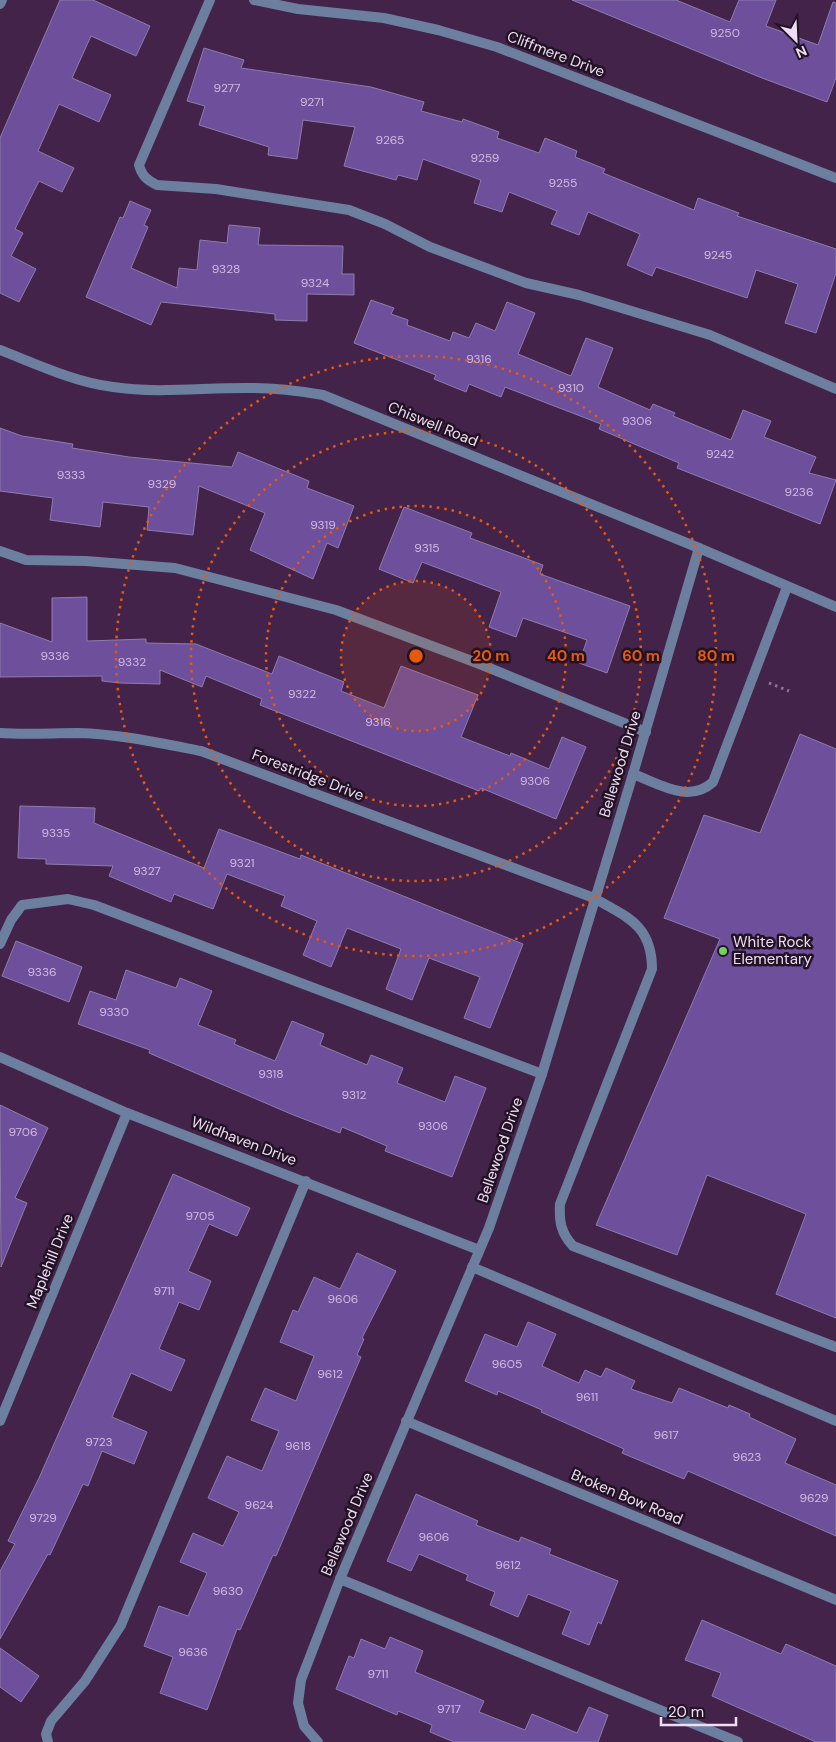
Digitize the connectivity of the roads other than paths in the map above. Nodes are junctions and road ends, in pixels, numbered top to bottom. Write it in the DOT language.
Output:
graph roads {
  1 [pos="2,0"];
  2 [pos="210,0"];
  3 [pos="254,0"];
  4 [pos="0,4"];
  5 [pos="836,178"];
  6 [pos="0,350"];
  7 [pos="836,390"];
  8 [pos="699,548"];
  9 [pos="0,550"];
  10 [pos="787,587"];
  11 [pos="836,607"];
  12 [pos="646,732"];
  13 [pos="0,733"];
  14 [pos="633,774"];
  15 [pos="594,898"];
  16 [pos="0,944"];
  17 [pos="0,1058"];
  18 [pos="542,1074"];
  19 [pos="127,1112"];
  20 [pos="306,1181"];
  21 [pos="479,1250"];
  22 [pos="472,1267"];
  23 [pos="836,1347"];
  24 [pos="0,1421"];
  25 [pos="406,1421"];
  26 [pos="836,1421"];
  27 [pos="340,1579"];
  28 [pos="836,1600"];
  29 [pos="48,1742"];
  30 [pos="318,1742"];
  31 [pos="738,1742"];
  1 -- 4 [label="street"];
  2 -- 7 [label="street"];
  3 -- 5 [label="street, Cliffmere Drive"];
  6 -- 8 [label="street, Chiswell Road"];
  8 -- 10 [label="street, Chiswell Road"];
  8 -- 12 [label="street, Bellewood Drive"];
  9 -- 12 [label="street"];
  10 -- 11 [label="street, Chiswell Road"];
  10 -- 14 [label="street"];
  12 -- 14 [label="street, Bellewood Drive"];
  13 -- 15 [label="street, Forestridge Drive"];
  14 -- 15 [label="street, Bellewood Drive"];
  15 -- 18 [label="street, Bellewood Drive"];
  15 -- 23 [label="street, Forestridge Drive"];
  16 -- 18 [label="street"];
  17 -- 19 [label="street, Wildhaven Drive"];
  18 -- 21 [label="street, Bellewood Drive"];
  19 -- 20 [label="street, Wildhaven Drive"];
  19 -- 24 [label="street, Maplehill Drive"];
  20 -- 21 [label="street, Wildhaven Drive"];
  20 -- 29 [label="street"];
  21 -- 22 [label="street, Bellewood Drive"];
  22 -- 25 [label="street, Bellewood Drive"];
  22 -- 26 [label="street"];
  25 -- 27 [label="street, Bellewood Drive"];
  25 -- 28 [label="street, Broken Bow Road"];
  27 -- 30 [label="street, Bellewood Drive"];
  27 -- 31 [label="street"];
}
